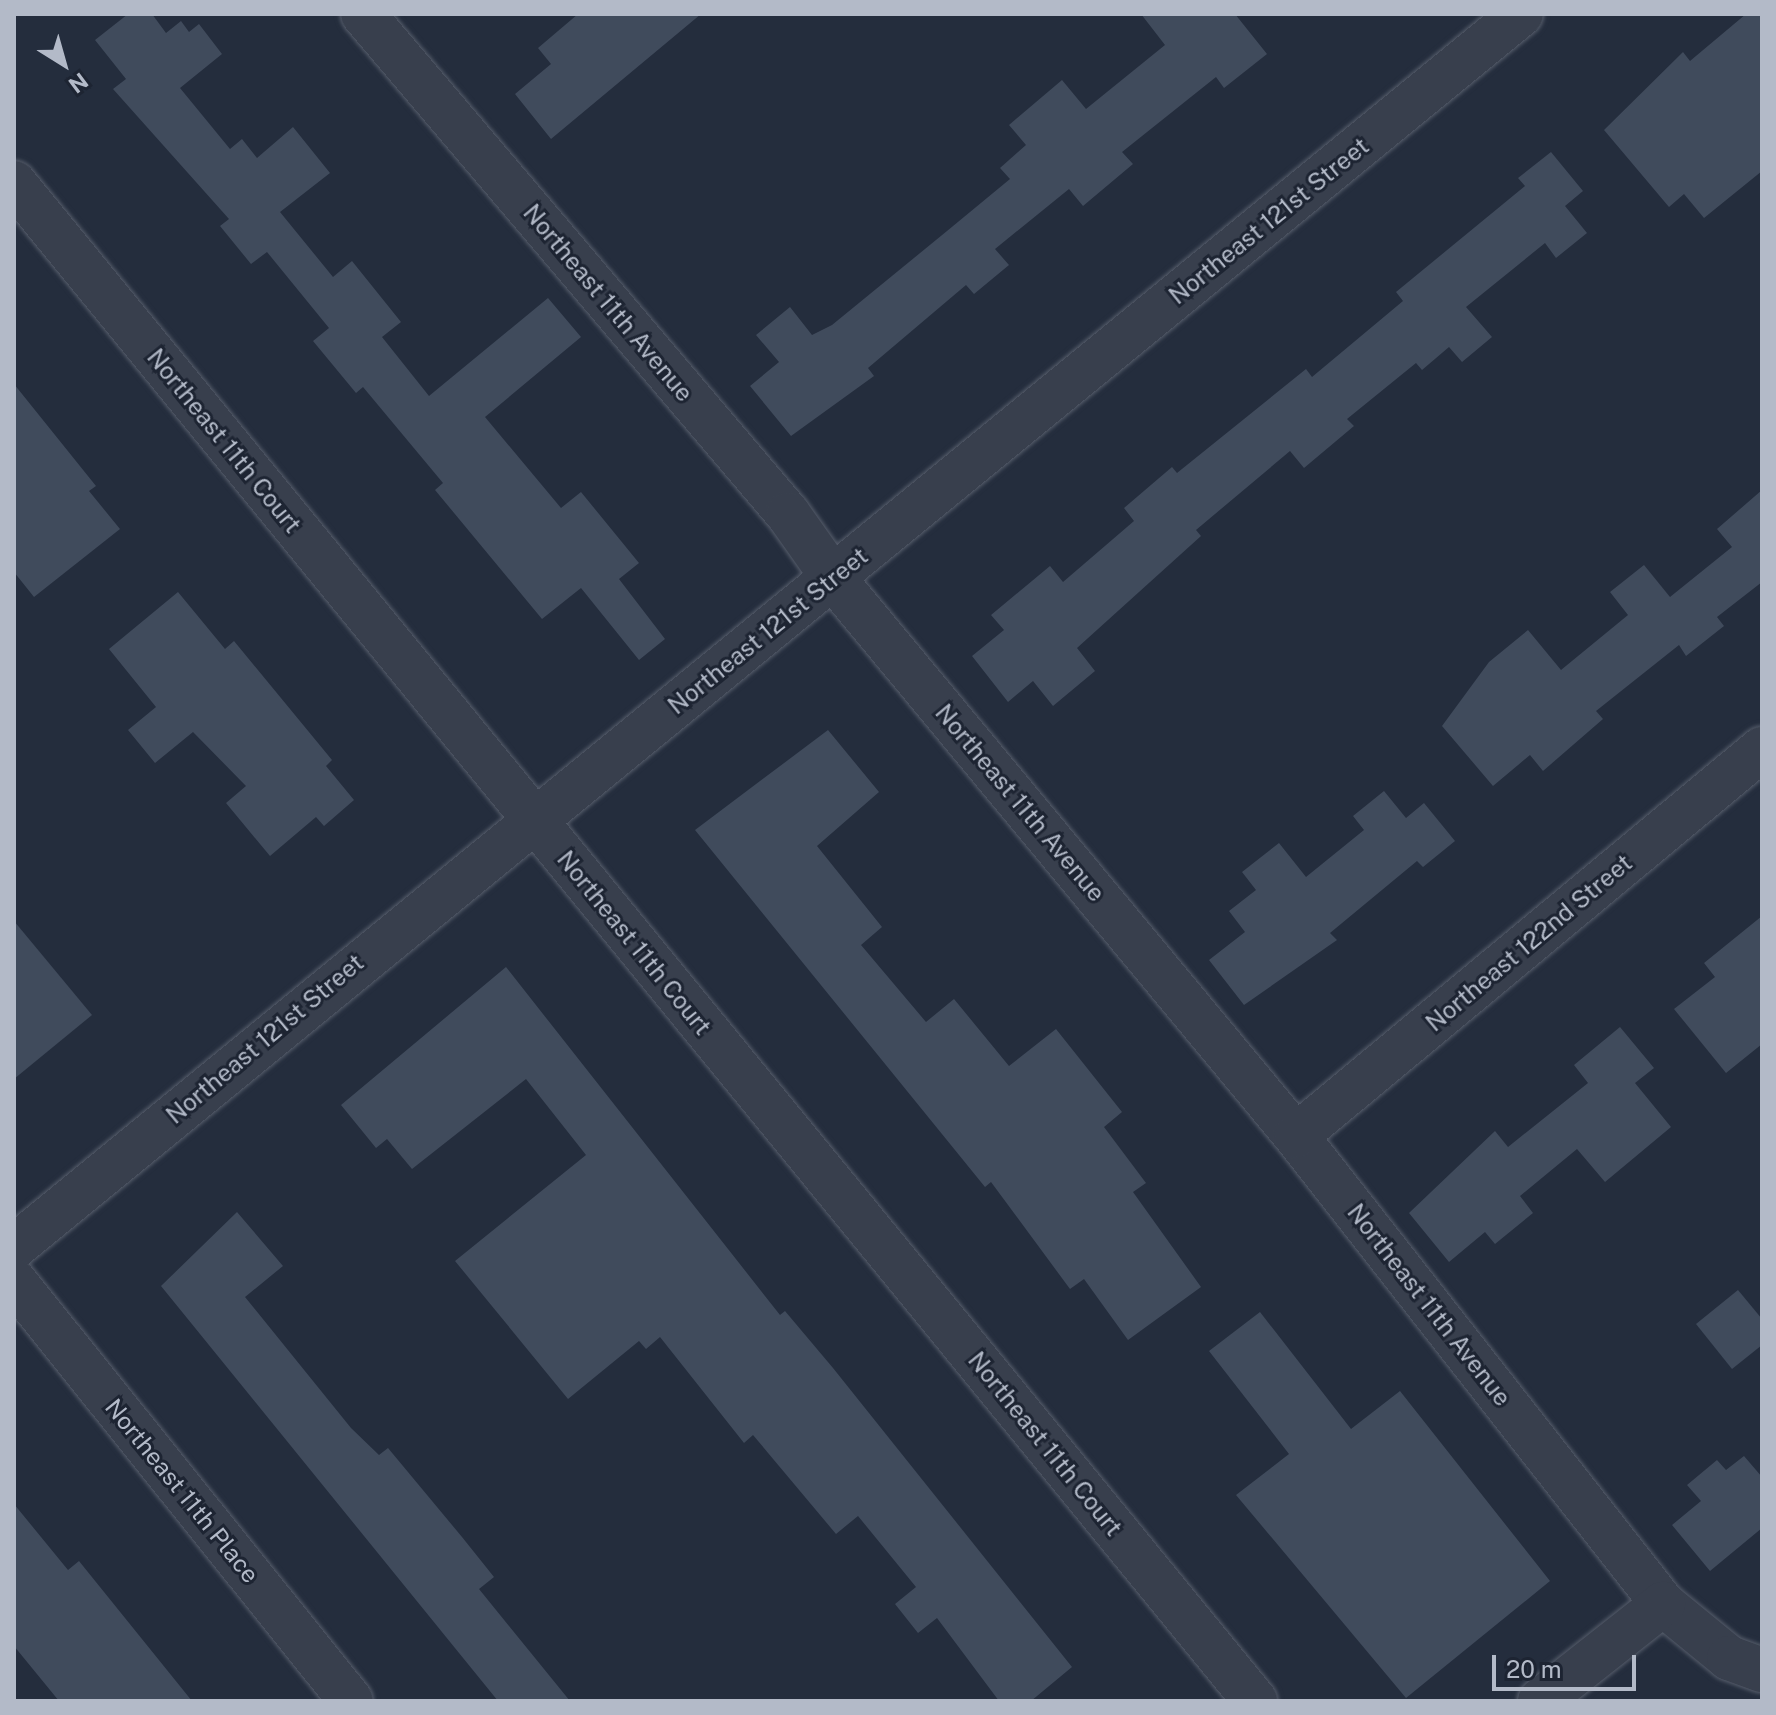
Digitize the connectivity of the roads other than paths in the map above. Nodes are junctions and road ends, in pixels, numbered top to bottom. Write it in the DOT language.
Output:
graph roads {
  1 [pos="1521,14"];
  2 [pos="367,16"];
  3 [pos="14,183"];
  4 [pos="834,579"];
  5 [pos="1762,749"];
  6 [pos="532,818"];
  7 [pos="1296,1136"];
  8 [pos="14,1247"];
  9 [pos="14,1281"];
  10 [pos="1663,1604"];
  11 [pos="1762,1670"];
  12 [pos="351,1701"];
  13 [pos="1255,1701"];
  14 [pos="1540,1701"];
  1 -- 4 [label="street, Northeast 121st Street"];
  2 -- 4 [label="street, Northeast 11th Avenue"];
  3 -- 6 [label="street, Northeast 11th Court"];
  4 -- 6 [label="street, Northeast 121st Street"];
  4 -- 7 [label="street, Northeast 11th Avenue"];
  5 -- 7 [label="street, Northeast 122nd Street"];
  6 -- 8 [label="street, Northeast 121st Street"];
  6 -- 13 [label="street, Northeast 11th Court"];
  7 -- 10 [label="street, Northeast 11th Avenue"];
  9 -- 12 [label="street, Northeast 11th Place"];
  10 -- 11 [label="street, Northeast 11th Avenue"];
  10 -- 14 [label="street"];
}
